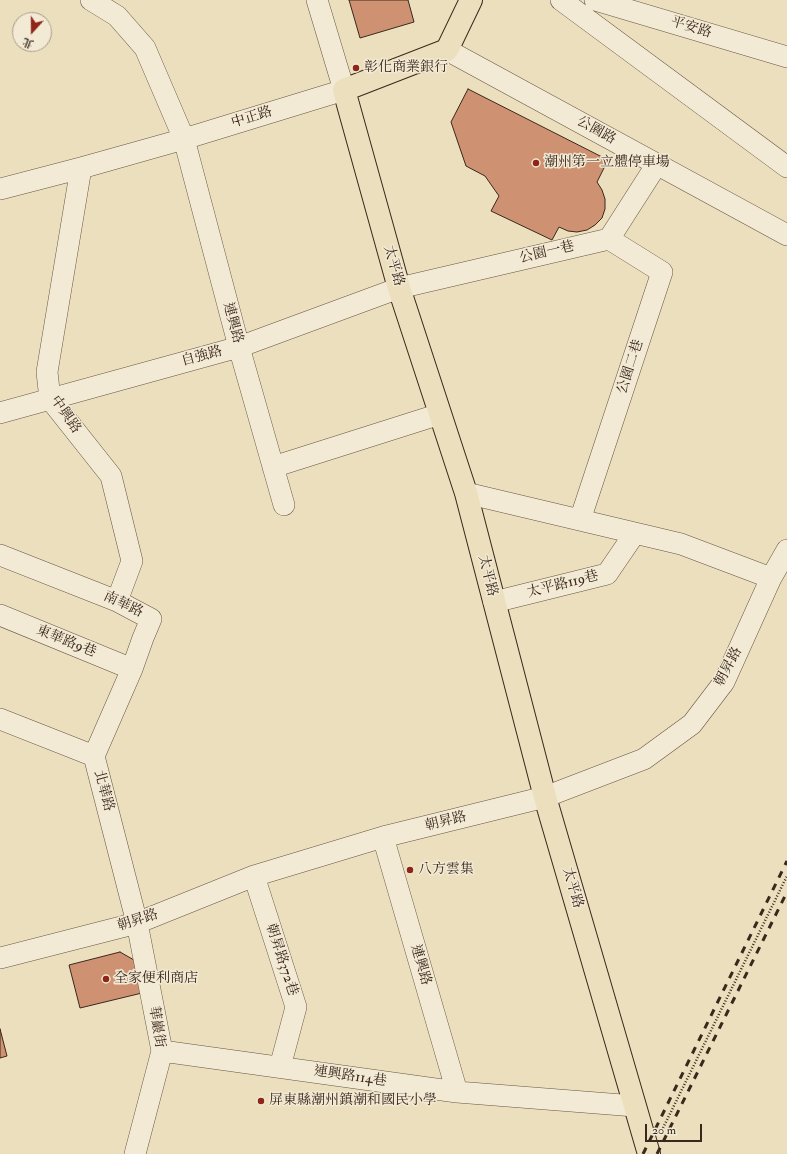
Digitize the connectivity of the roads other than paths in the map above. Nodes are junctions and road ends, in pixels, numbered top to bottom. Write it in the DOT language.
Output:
graph roads {
  1 [pos="91,0"];
  2 [pos="318,0"];
  3 [pos="471,0"];
  4 [pos="561,0"];
  5 [pos="595,0"];
  6 [pos="447,50"];
  7 [pos="787,57"];
  8 [pos="344,90"];
  9 [pos="184,139"];
  10 [pos="657,164"];
  11 [pos="787,167"];
  12 [pos="81,168"];
  13 [pos="0,189"];
  14 [pos="787,235"];
  15 [pos="610,239"];
  16 [pos="399,288"];
  17 [pos="239,347"];
  18 [pos="50,399"];
  19 [pos="0,413"];
  20 [pos="440,414"];
  21 [pos="273,467"];
  22 [pos="466,493"];
  23 [pos="284,505"];
  24 [pos="580,520"];
  25 [pos="635,533"];
  26 [pos="787,550"];
  27 [pos="0,555"];
  28 [pos="771,578"];
  29 [pos="117,601"];
  30 [pos="494,602"];
  31 [pos="0,615"];
  32 [pos="132,669"];
  33 [pos="0,719"];
  34 [pos="94,756"];
  35 [pos="545,797"];
  36 [pos="383,838"];
  37 [pos="254,876"];
  38 [pos="137,923"];
  39 [pos="0,958"];
  40 [pos="162,1051"];
  41 [pos="280,1067"];
  42 [pos="457,1092"];
  43 [pos="635,1106"];
  44 [pos="135,1154"];
  45 [pos="649,1154"];
  1 -- 9 [label="street, 連興路"];
  2 -- 8 [label="street, 太平路"];
  3 -- 6 [label="main road"];
  4 -- 11 [label="street"];
  5 -- 7 [label="street, 平安路"];
  6 -- 8 [label="main road, 中正路"];
  6 -- 10 [label="street, 公園路"];
  8 -- 9 [label="street, 中正路"];
  8 -- 16 [label="main road, 太平路"];
  9 -- 12 [label="street, 中正路"];
  9 -- 17 [label="street, 連興路"];
  10 -- 14 [label="street, 公園路"];
  10 -- 15 [label="street"];
  12 -- 13 [label="street, 中正路"];
  12 -- 18 [label="street, 中興路"];
  15 -- 16 [label="street, 公園一巷"];
  15 -- 24 [label="street, 公園二巷"];
  16 -- 17 [label="street, 自強路"];
  16 -- 20 [label="main road, 太平路"];
  17 -- 18 [label="street, 自強路"];
  17 -- 21 [label="street, 連興路"];
  18 -- 19 [label="street, 自強路"];
  18 -- 29 [label="street, 中興路"];
  20 -- 21 [label="street"];
  20 -- 22 [label="main road, 太平路"];
  21 -- 23 [label="street, 連興路"];
  22 -- 24 [label="street"];
  22 -- 30 [label="main road, 太平路"];
  24 -- 25 [label="street"];
  25 -- 28 [label="street"];
  25 -- 30 [label="street, 太平路119巷"];
  26 -- 28 [label="street, 朝昇路"];
  27 -- 29 [label="street, 南華路"];
  28 -- 35 [label="street, 朝昇路"];
  29 -- 32 [label="street, 南華路"];
  30 -- 35 [label="main road, 太平路"];
  31 -- 32 [label="street, 東華路9巷"];
  32 -- 34 [label="street, 南華路"];
  33 -- 34 [label="street, 北華路"];
  34 -- 38 [label="street, 北華路"];
  35 -- 36 [label="street, 朝昇路"];
  35 -- 43 [label="main road, 太平路"];
  36 -- 37 [label="street, 朝昇路"];
  36 -- 42 [label="street, 連興路"];
  37 -- 38 [label="street, 朝昇路"];
  37 -- 41 [label="street, 朝昇路372巷"];
  38 -- 39 [label="street, 朝昇路"];
  38 -- 40 [label="street, 華巖街"];
  40 -- 41 [label="street, 連興路114巷"];
  40 -- 44 [label="street, 華巖街"];
  41 -- 42 [label="street, 連興路114巷"];
  42 -- 43 [label="street, 連興路114巷"];
  43 -- 45 [label="main road, 太平路"];
}
